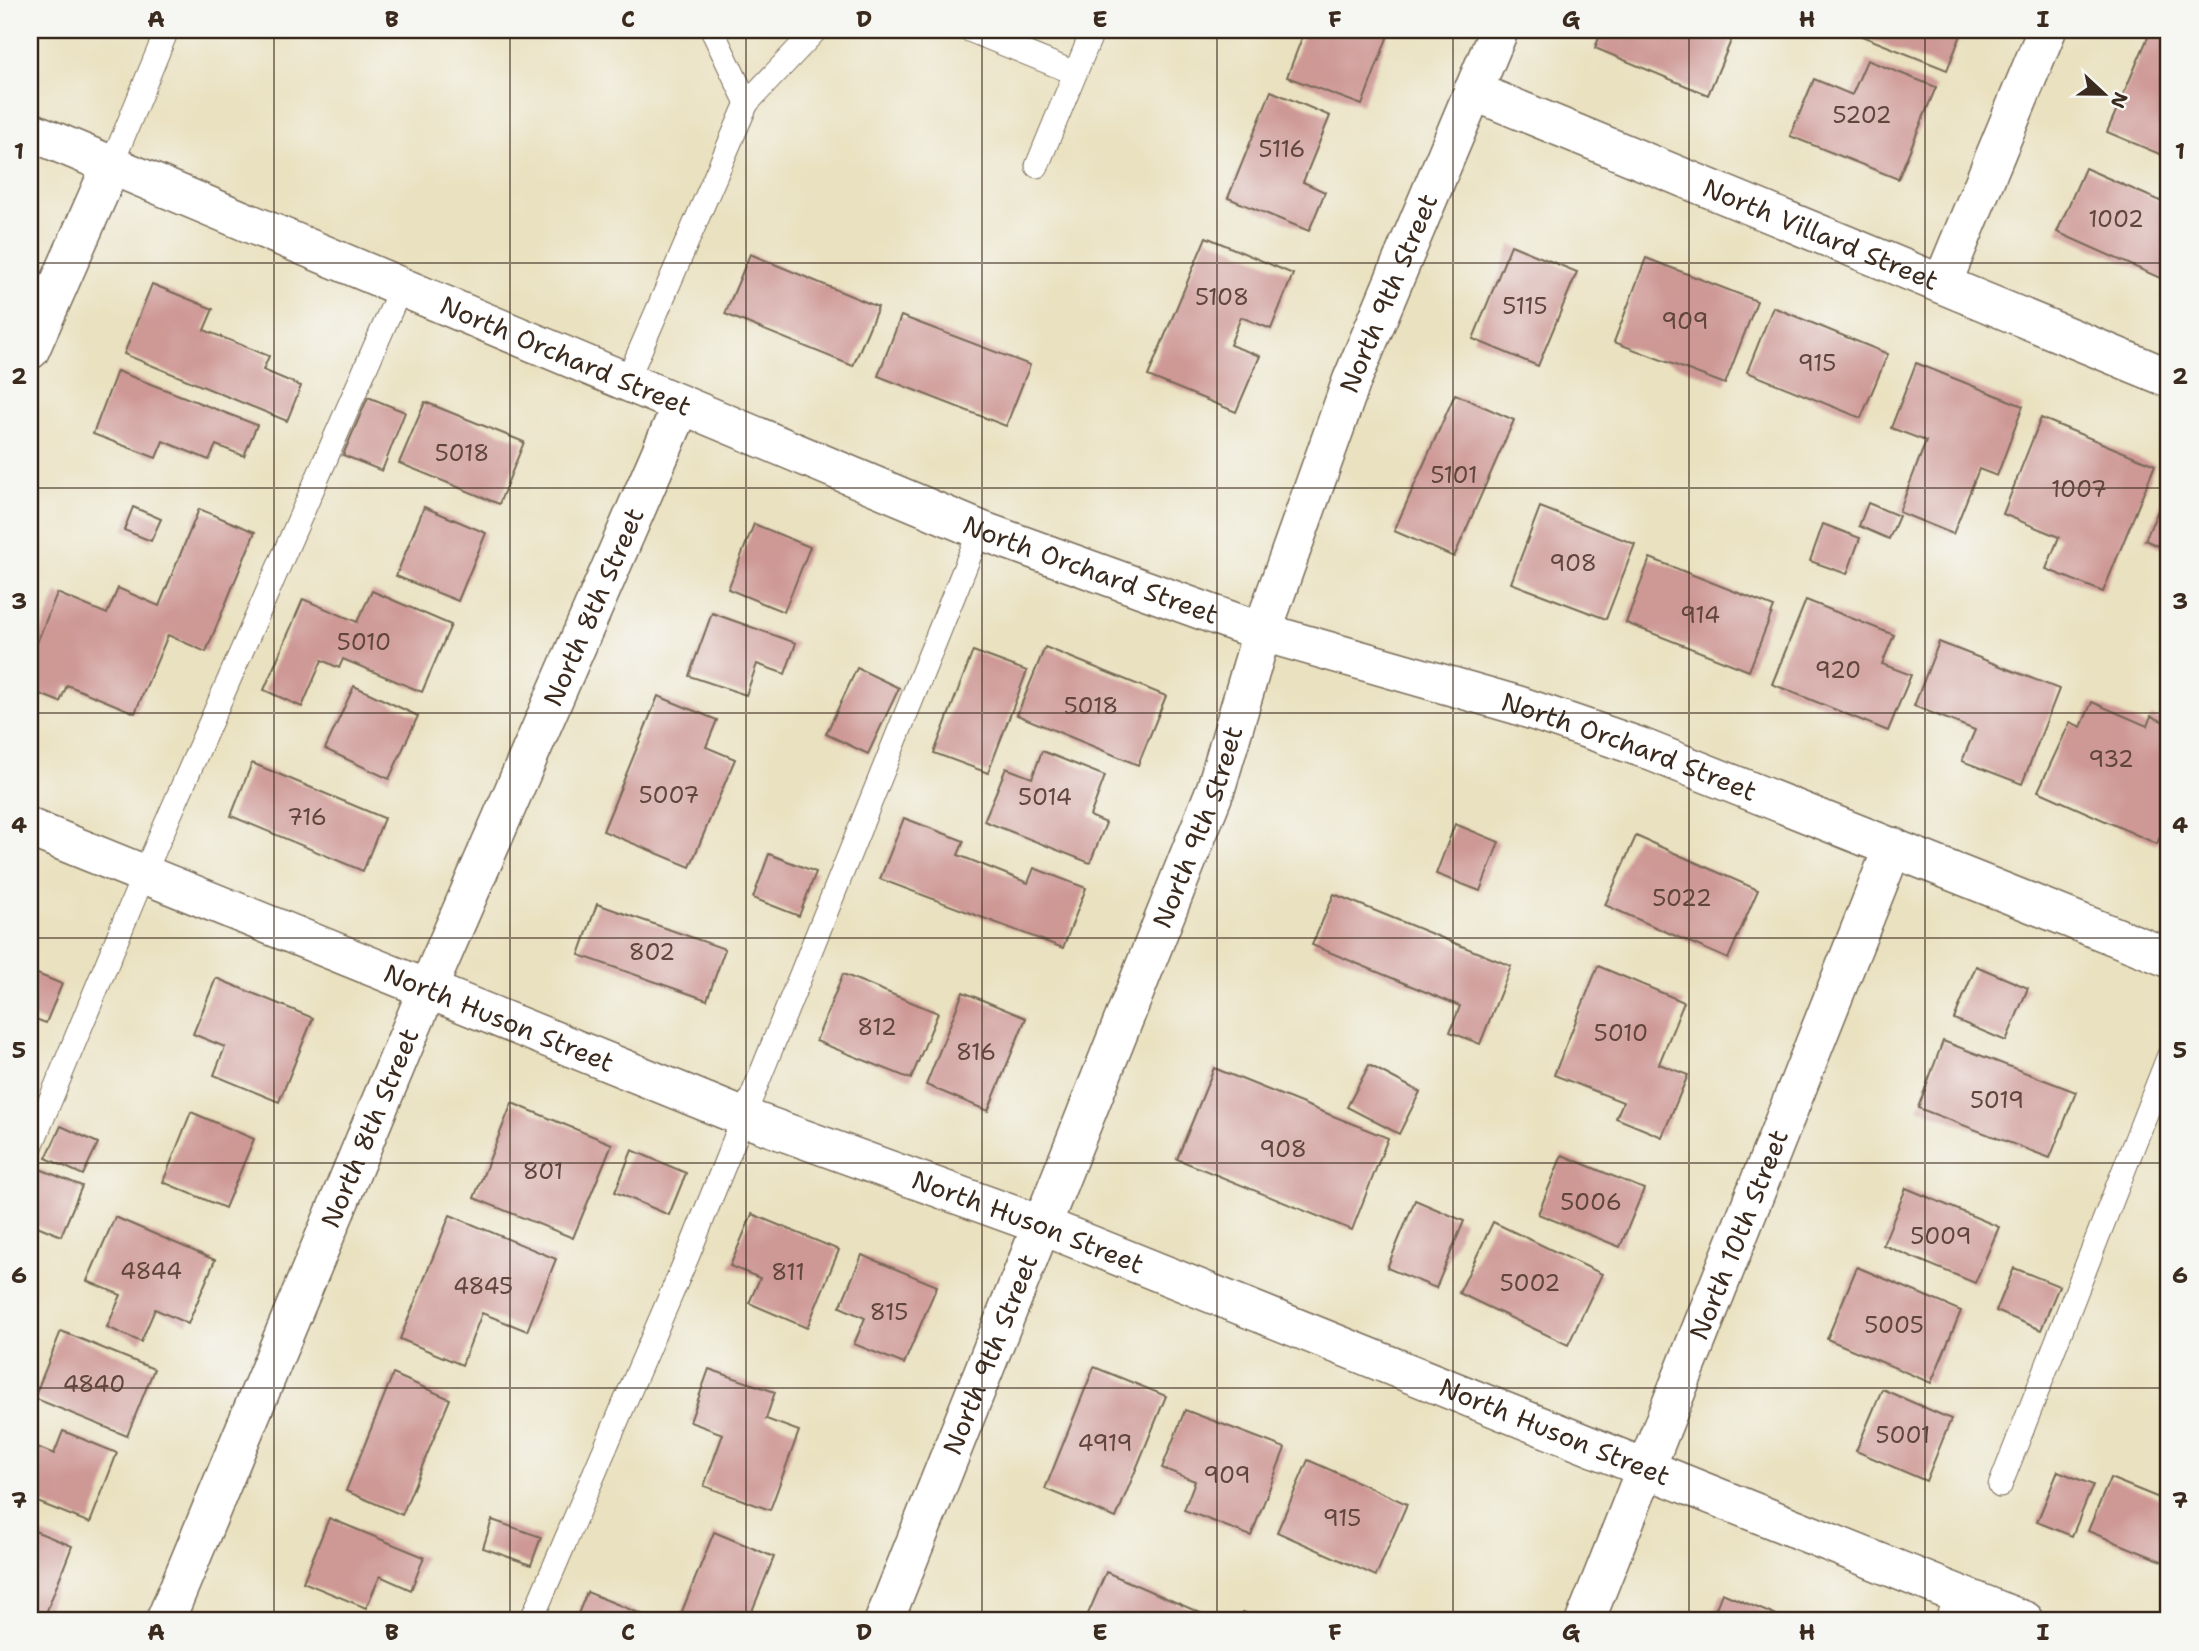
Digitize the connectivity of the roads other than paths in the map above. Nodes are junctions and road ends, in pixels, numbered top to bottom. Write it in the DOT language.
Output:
graph roads {
  1 [pos="167,30"];
  2 [pos="712,30"];
  3 [pos="817,30"];
  4 [pos="969,30"];
  5 [pos="1093,30"];
  6 [pos="1499,30"];
  7 [pos="2047,30"];
  8 [pos="1075,73"];
  9 [pos="1473,92"];
  10 [pos="747,103"];
  11 [pos="30,131"];
  12 [pos="111,166"];
  13 [pos="1037,166"];
  14 [pos="1942,284"];
  15 [pos="401,287"];
  16 [pos="30,350"];
  17 [pos="2169,378"];
  18 [pos="626,383"];
  19 [pos="681,406"];
  20 [pos="980,530"];
  21 [pos="1262,632"];
  22 [pos="30,828"];
  23 [pos="1893,848"];
  24 [pos="144,874"];
  25 [pos="2169,958"];
  26 [pos="428,988"];
  27 [pos="2169,1055"];
  28 [pos="743,1117"];
  29 [pos="30,1149"];
  30 [pos="1041,1225"];
  31 [pos="1647,1467"];
  32 [pos="2000,1486"];
  33 [pos="1951,1607"];
  34 [pos="165,1621"];
  35 [pos="531,1621"];
  36 [pos="884,1621"];
  37 [pos="1585,1621"];
  38 [pos="2025,1621"];
  1 -- 12 [label="lane"];
  2 -- 10 [label="lane"];
  3 -- 10 [label="lane"];
  4 -- 8 [label="lane"];
  5 -- 8 [label="lane"];
  6 -- 9 [label="street, North 9th Street"];
  7 -- 14 [label="street"];
  8 -- 13 [label="lane"];
  9 -- 14 [label="street, North Villard Street"];
  9 -- 21 [label="street, North 9th Street"];
  10 -- 18 [label="lane"];
  11 -- 12 [label="street, North Orchard Street"];
  12 -- 15 [label="street, North Orchard Street"];
  12 -- 16 [label="street"];
  14 -- 17 [label="street, North Villard Street"];
  15 -- 18 [label="street, North Orchard Street"];
  15 -- 24 [label="lane"];
  18 -- 19 [label="street, North Orchard Street"];
  19 -- 20 [label="street, North Orchard Street"];
  19 -- 26 [label="street, North 8th Street"];
  20 -- 21 [label="street, North Orchard Street"];
  20 -- 28 [label="lane"];
  21 -- 23 [label="street, North Orchard Street"];
  21 -- 30 [label="street, North 9th Street"];
  22 -- 24 [label="street, North Huson Street"];
  23 -- 25 [label="street, North Orchard Street"];
  23 -- 31 [label="street, North 10th Street"];
  24 -- 26 [label="street, North Huson Street"];
  24 -- 29 [label="lane"];
  26 -- 28 [label="street, North Huson Street"];
  26 -- 34 [label="street, North 8th Street"];
  27 -- 32 [label="lane"];
  28 -- 30 [label="street, North Huson Street"];
  28 -- 35 [label="lane"];
  30 -- 31 [label="street, North Huson Street"];
  30 -- 36 [label="street, North 9th Street"];
  31 -- 33 [label="street, North Huson Street"];
  31 -- 37 [label="street, North 10th Street"];
  33 -- 38 [label="street, North Huson Street"];
}
